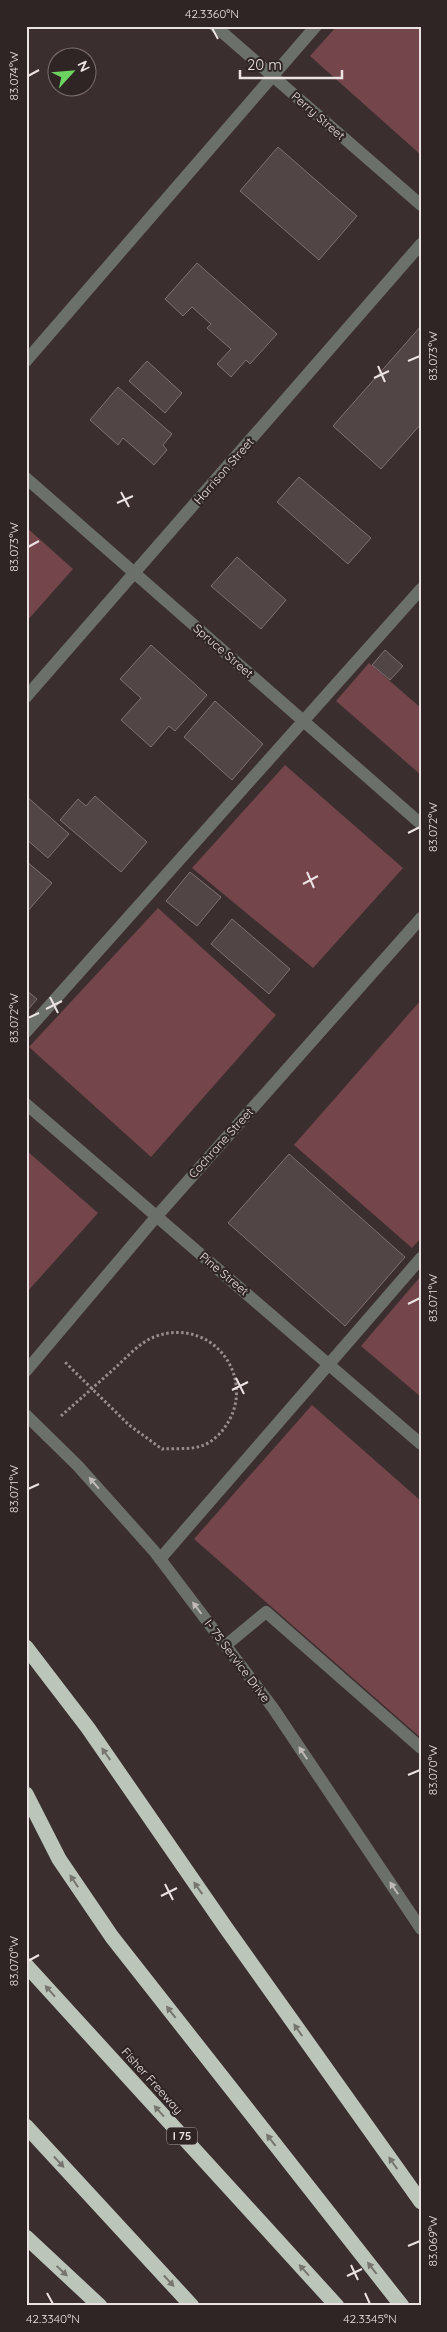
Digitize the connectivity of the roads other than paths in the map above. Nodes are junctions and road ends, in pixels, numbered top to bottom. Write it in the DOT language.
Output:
graph roads {
  1 [pos="215,26"];
  2 [pos="316,26"];
  3 [pos="273,76"];
  4 [pos="421,205"];
  5 [pos="421,244"];
  6 [pos="26,361"];
  7 [pos="26,478"];
  8 [pos="134,574"];
  9 [pos="421,589"];
  10 [pos="26,697"];
  11 [pos="304,722"];
  12 [pos="421,824"];
  13 [pos="421,918"];
  14 [pos="26,1032"];
  15 [pos="26,1104"];
  16 [pos="156,1217"];
  17 [pos="421,1258"];
  18 [pos="329,1363"];
  19 [pos="26,1371"];
  20 [pos="26,1415"];
  21 [pos="421,1444"];
  22 [pos="160,1559"];
  23 [pos="226,1646"];
  24 [pos="26,1647"];
  25 [pos="421,1748"];
  26 [pos="26,1794"];
  27 [pos="421,1929"];
  28 [pos="26,1965"];
  29 [pos="26,2126"];
  30 [pos="421,2202"];
  31 [pos="26,2237"];
  32 [pos="100,2306"];
  33 [pos="192,2306"];
  34 [pos="337,2306"];
  35 [pos="402,2306"];
  1 -- 3 [label="street, Perry Street"];
  2 -- 3 [label="street"];
  3 -- 4 [label="street, Perry Street"];
  3 -- 6 [label="street"];
  5 -- 8 [label="street, Harrison Street"];
  7 -- 8 [label="street, Spruce Street"];
  8 -- 10 [label="street, Harrison Street"];
  8 -- 11 [label="street, Spruce Street"];
  9 -- 11 [label="street"];
  11 -- 12 [label="street, Spruce Street"];
  11 -- 14 [label="street"];
  13 -- 16 [label="street, Cochrane Street"];
  15 -- 16 [label="street, Pine Street"];
  16 -- 18 [label="street, Pine Street"];
  16 -- 19 [label="street, Cochrane Street"];
  17 -- 18 [label="street"];
  18 -- 21 [label="street, Pine Street"];
  18 -- 22 [label="street"];
  22 -- 20 [label="street, I- 75 Service Drive, one-way"];
  23 -- 22 [label="street, I- 75 Service Drive, one-way"];
  23 -- 25 [label="street"];
  27 -- 23 [label="street, I- 75 Service Drive, one-way"];
  30 -- 24 [label="highway, one-way"];
  35 -- 26 [label="highway, one-way"];
  34 -- 28 [label="highway, Fisher Freeway / I 75, one-way"];
  29 -- 33 [label="highway, one-way"];
  31 -- 32 [label="highway, one-way"];
}
